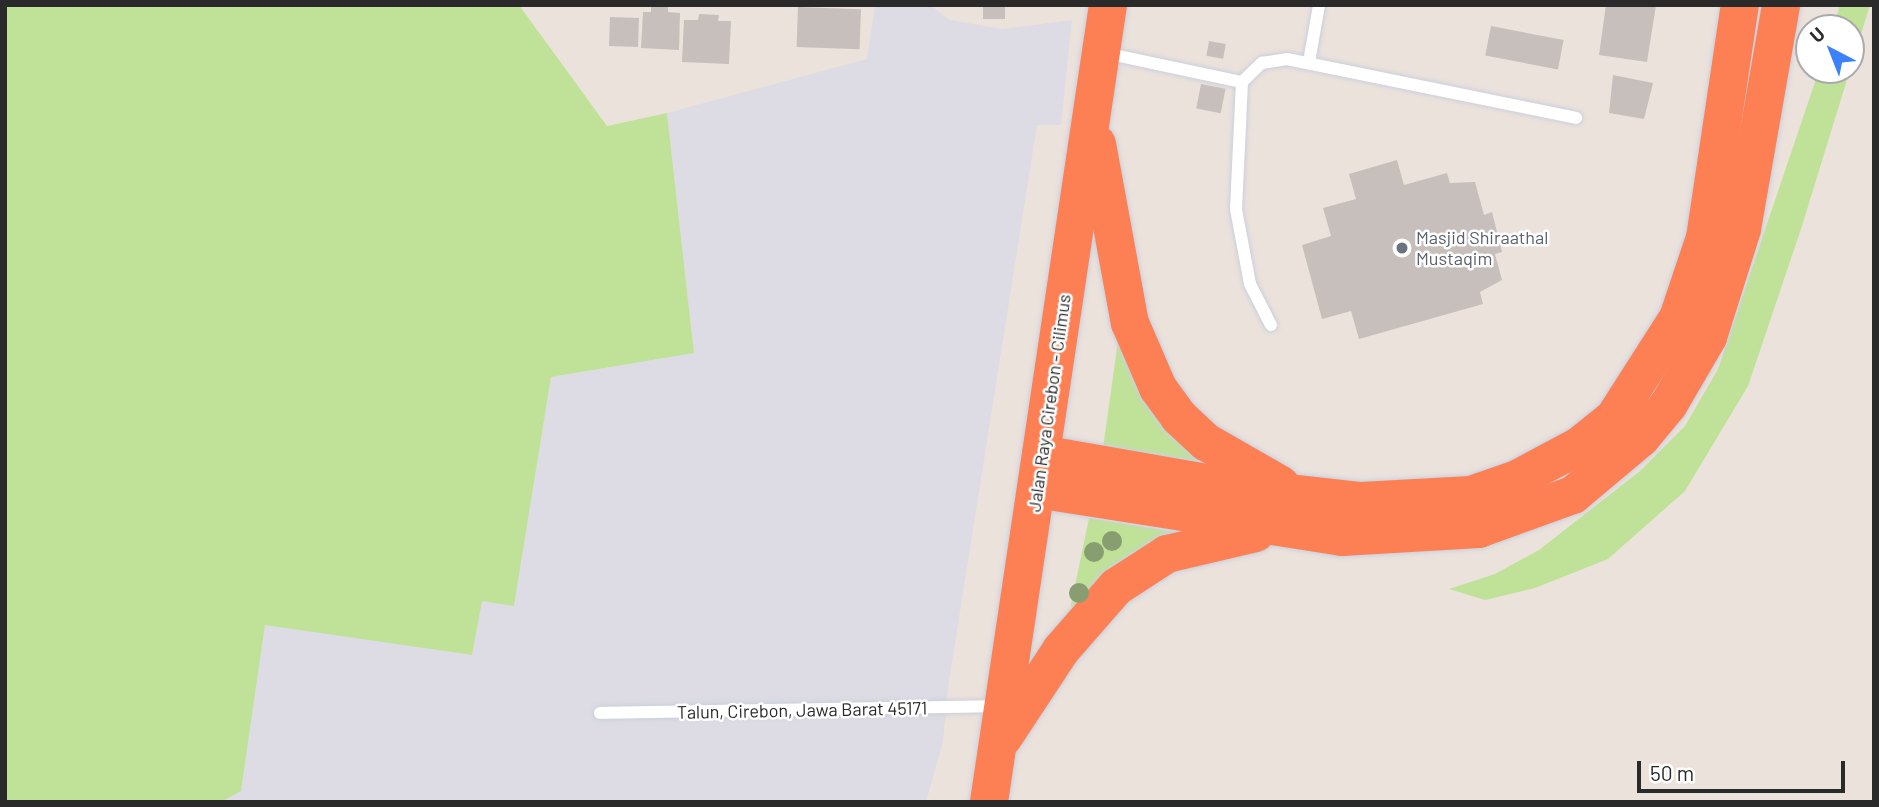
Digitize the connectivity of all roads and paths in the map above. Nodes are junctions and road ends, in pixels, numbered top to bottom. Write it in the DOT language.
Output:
graph roads {
  1 [pos="1108,5"];
  2 [pos="1319,5"];
  3 [pos="1741,5"];
  4 [pos="1782,5"];
  5 [pos="1101,52"];
  6 [pos="1308,62"];
  7 [pos="1242,82"];
  8 [pos="1092,114"];
  9 [pos="1576,118"];
  10 [pos="1271,325"];
  11 [pos="1038,472"];
  12 [pos="1292,511"];
  13 [pos="1003,706"];
  14 [pos="600,713"];
  15 [pos="997,748"];
  16 [pos="989,802"];
  1 -- 5 [label="highway, Jalan Raya Cirebon - Cilimus"];
  2 -- 6 [label="lane"];
  3 -- 12 [label="highway"];
  4 -- 12 [label="highway"];
  5 -- 7 [label="lane"];
  5 -- 8 [label="highway, Jalan Raya Cirebon - Cilimus"];
  6 -- 7 [label="lane"];
  6 -- 9 [label="lane"];
  7 -- 10 [label="lane"];
  8 -- 11 [label="highway, Jalan Raya Cirebon - Cilimus"];
  8 -- 12 [label="highway"];
  11 -- 12 [label="highway"];
  11 -- 13 [label="highway, Jalan Raya Cirebon - Cilimus"];
  12 -- 15 [label="highway"];
  13 -- 14 [label="lane, Talun, Cirebon, Jawa Barat 45171"];
  13 -- 15 [label="highway, Jalan Raya Cirebon - Cilimus"];
  15 -- 16 [label="highway, Jalan Raya Cirebon - Cilimus"];
}
